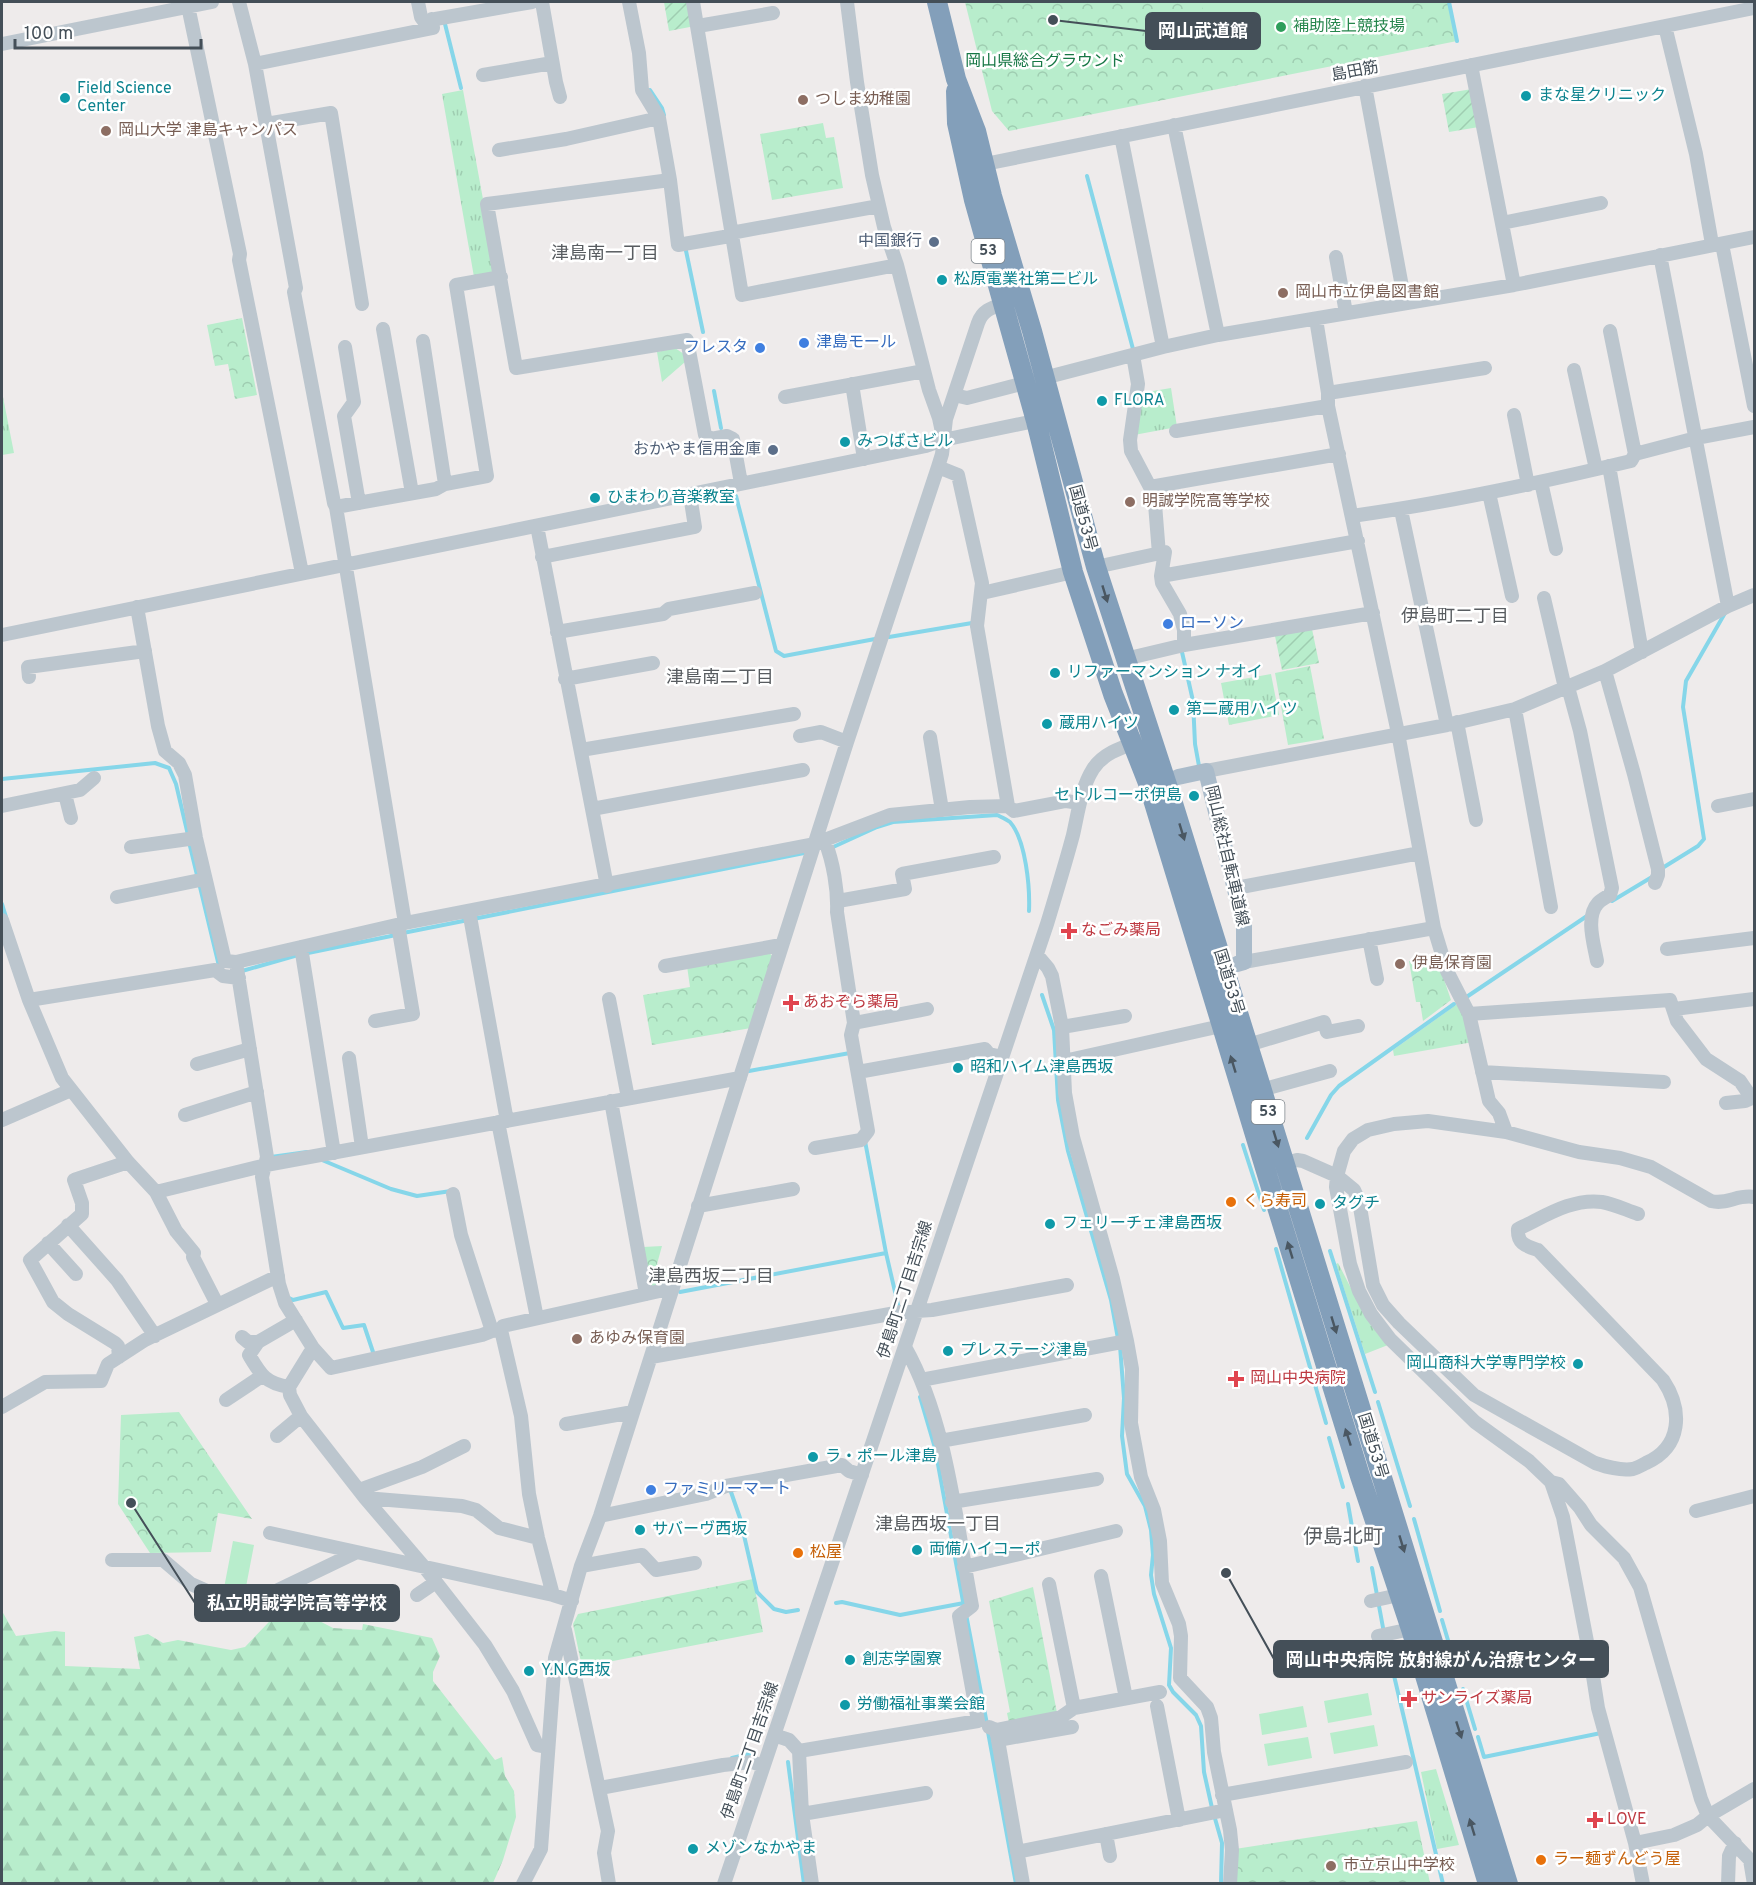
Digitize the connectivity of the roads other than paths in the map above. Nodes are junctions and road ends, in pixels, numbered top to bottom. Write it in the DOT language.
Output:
graph roads {
  1 [pos="212,2"];
  2 [pos="239,2"];
  3 [pos="418,2"];
  4 [pos="528,2"];
  5 [pos="542,2"];
  6 [pos="629,2"];
  7 [pos="693,2"];
  8 [pos="847,2"];
  9 [pos="937,2"];
  10 [pos="188,6"];
  11 [pos="1755,8"];
  12 [pos="773,13"];
  13 [pos="440,17"];
  14 [pos="698,26"];
  15 [pos="1665,26"];
  16 [pos="2,44"];
  17 [pos="552,63"];
  18 [pos="255,64"];
  19 [pos="1471,65"];
  20 [pos="483,75"];
  21 [pos="956,79"];
  22 [pos="1365,86"];
  23 [pos="560,97"];
  24 [pos="659,118"];
  25 [pos="266,124"];
  26 [pos="1174,125"];
  27 [pos="1120,136"];
  28 [pos="499,150"];
  29 [pos="964,155"];
  30 [pos="985,164"];
  31 [pos="670,180"];
  32 [pos="1601,203"];
  33 [pos="879,206"];
  34 [pos="1502,223"];
  35 [pos="732,233"];
  36 [pos="1755,237"];
  37 [pos="1717,244"];
  38 [pos="1660,255"];
  39 [pos="1336,257"];
  40 [pos="897,265"];
  41 [pos="501,277"];
  42 [pos="1514,285"];
  43 [pos="1007,303"];
  44 [pos="1405,303"];
  45 [pos="362,304"];
  46 [pos="1346,313"];
  47 [pos="1316,319"];
  48 [pos="383,328"];
  49 [pos="1610,331"];
  50 [pos="1218,335"];
  51 [pos="423,341"];
  52 [pos="345,347"];
  53 [pos="1163,347"];
  54 [pos="1133,355"];
  55 [pos="1485,368"];
  56 [pos="1574,370"];
  57 [pos="924,371"];
  58 [pos="1034,380"];
  59 [pos="852,384"];
  60 [pos="954,395"];
  61 [pos="785,397"];
  62 [pos="1328,399"];
  63 [pos="1755,406"];
  64 [pos="1514,415"];
  65 [pos="1045,419"];
  66 [pos="1755,427"];
  67 [pos="1176,431"];
  68 [pos="1696,438"];
  69 [pos="943,440"];
  70 [pos="1339,454"];
  71 [pos="1635,454"];
  72 [pos="864,459"];
  73 [pos="938,467"];
  74 [pos="1603,468"];
  75 [pos="741,483"];
  76 [pos="1535,483"];
  77 [pos="446,484"];
  78 [pos="1150,487"];
  79 [pos="412,493"];
  80 [pos="1489,493"];
  81 [pos="690,495"];
  82 [pos="359,503"];
  83 [pos="336,507"];
  84 [pos="1401,510"];
  85 [pos="1353,516"];
  86 [pos="537,526"];
  87 [pos="1358,541"];
  88 [pos="1556,549"];
  89 [pos="1159,554"];
  90 [pos="542,556"];
  91 [pos="345,564"];
  92 [pos="1096,567"];
  93 [pos="1073,572"];
  94 [pos="302,573"];
  95 [pos="1161,576"];
  96 [pos="755,593"];
  97 [pos="982,593"];
  98 [pos="1755,595"];
  99 [pos="1512,596"];
  100 [pos="1544,598"];
  101 [pos="1728,606"];
  102 [pos="137,607"];
  103 [pos="1373,613"];
  104 [pos="556,633"];
  105 [pos="2,635"];
  106 [pos="1184,645"];
  107 [pos="145,651"];
  108 [pos="1642,652"];
  109 [pos="1125,659"];
  110 [pos="653,663"];
  111 [pos="1105,669"];
  112 [pos="1605,671"];
  113 [pos="29,676"];
  114 [pos="565,678"];
  115 [pos="1567,688"];
  116 [pos="1515,709"];
  117 [pos="794,714"];
  118 [pos="1452,724"];
  119 [pos="1398,733"];
  120 [pos="800,736"];
  121 [pos="930,736"];
  122 [pos="1142,740"];
  123 [pos="847,741"];
  124 [pos="581,750"];
  125 [pos="803,770"];
  126 [pos="1206,771"];
  127 [pos="94,778"];
  128 [pos="1164,780"];
  129 [pos="65,794"];
  130 [pos="1755,799"];
  131 [pos="1080,803"];
  132 [pos="2,806"];
  133 [pos="1008,806"];
  134 [pos="1718,806"];
  135 [pos="592,809"];
  136 [pos="942,810"];
  137 [pos="71,818"];
  138 [pos="1476,820"];
  139 [pos="196,838"];
  140 [pos="824,846"];
  141 [pos="131,847"];
  142 [pos="1420,853"];
  143 [pos="994,857"];
  144 [pos="205,879"];
  145 [pos="1654,883"];
  146 [pos="607,885"];
  147 [pos="1236,888"];
  148 [pos="117,897"];
  149 [pos="838,901"];
  150 [pos="1551,907"];
  151 [pos="471,917"];
  152 [pos="2,920"];
  153 [pos="1434,928"];
  154 [pos="401,929"];
  155 [pos="1755,938"];
  156 [pos="1369,939"];
  157 [pos="781,945"];
  158 [pos="301,947"];
  159 [pos="1667,950"];
  160 [pos="7,951"];
  161 [pos="1037,955"];
  162 [pos="1597,961"];
  163 [pos="236,962"];
  164 [pos="1235,965"];
  165 [pos="665,966"];
  166 [pos="1205,975"];
  167 [pos="239,978"];
  168 [pos="1377,979"];
  169 [pos="609,999"];
  170 [pos="1755,999"];
  171 [pos="29,1000"];
  172 [pos="927,1009"];
  173 [pos="1674,1009"];
  174 [pos="1469,1014"];
  175 [pos="1125,1016"];
  176 [pos="375,1021"];
  177 [pos="854,1023"];
  178 [pos="1221,1026"];
  179 [pos="1358,1026"];
  180 [pos="1062,1027"];
  181 [pos="1248,1045"];
  182 [pos="250,1049"];
  183 [pos="1002,1057"];
  184 [pos="349,1058"];
  185 [pos="1064,1061"];
  186 [pos="197,1064"];
  187 [pos="1330,1071"];
  188 [pos="858,1072"];
  189 [pos="1482,1072"];
  190 [pos="740,1078"];
  191 [pos="1665,1082"];
  192 [pos="71,1090"];
  193 [pos="1261,1090"];
  194 [pos="257,1092"];
  195 [pos="1753,1097"];
  196 [pos="628,1098"];
  197 [pos="611,1101"];
  198 [pos="1726,1103"];
  199 [pos="185,1115"];
  200 [pos="2,1120"];
  201 [pos="502,1121"];
  202 [pos="1506,1132"];
  203 [pos="362,1147"];
  204 [pos="815,1148"];
  205 [pos="334,1153"];
  206 [pos="128,1162"];
  207 [pos="266,1165"];
  208 [pos="1274,1166"];
  209 [pos="1337,1176"];
  210 [pos="793,1189"];
  211 [pos="156,1192"];
  212 [pos="453,1194"];
  213 [pos="1755,1197"];
  214 [pos="698,1206"];
  215 [pos="1638,1214"];
  216 [pos="68,1225"];
  217 [pos="48,1243"];
  218 [pos="76,1274"];
  219 [pos="278,1276"];
  220 [pos="1067,1285"];
  221 [pos="673,1288"];
  222 [pos="646,1294"];
  223 [pos="218,1304"];
  224 [pos="916,1312"];
  225 [pos="537,1318"];
  226 [pos="296,1320"];
  227 [pos="496,1331"];
  228 [pos="155,1336"];
  229 [pos="242,1337"];
  230 [pos="258,1342"];
  231 [pos="1120,1342"];
  232 [pos="905,1347"];
  233 [pos="314,1348"];
  234 [pos="119,1357"];
  235 [pos="651,1357"];
  236 [pos="262,1376"];
  237 [pos="921,1380"];
  238 [pos="289,1387"];
  239 [pos="225,1400"];
  240 [pos="2,1407"];
  241 [pos="633,1412"];
  242 [pos="1085,1415"];
  243 [pos="301,1416"];
  244 [pos="566,1424"];
  245 [pos="277,1436"];
  246 [pos="940,1442"];
  247 [pos="464,1446"];
  248 [pos="862,1475"];
  249 [pos="1097,1479"];
  250 [pos="1551,1482"];
  251 [pos="1375,1490"];
  252 [pos="362,1494"];
  253 [pos="1755,1496"];
  254 [pos="952,1502"];
  255 [pos="1695,1510"];
  256 [pos="600,1516"];
  257 [pos="1116,1531"];
  258 [pos="270,1533"];
  259 [pos="536,1538"];
  260 [pos="355,1553"];
  261 [pos="112,1560"];
  262 [pos="695,1563"];
  263 [pos="582,1566"];
  264 [pos="425,1568"];
  265 [pos="964,1568"];
  266 [pos="1101,1576"];
  267 [pos="436,1582"];
  268 [pos="1050,1584"];
  269 [pos="417,1595"];
  270 [pos="553,1595"];
  271 [pos="572,1601"];
  272 [pos="564,1626"];
  273 [pos="1411,1629"];
  274 [pos="1383,1635"];
  275 [pos="1160,1692"];
  276 [pos="1126,1698"];
  277 [pos="1157,1706"];
  278 [pos="1074,1708"];
  279 [pos="1072,1727"];
  280 [pos="989,1728"];
  281 [pos="774,1736"];
  282 [pos="548,1747"];
  283 [pos="799,1751"];
  284 [pos="1406,1762"];
  285 [pos="763,1766"];
  286 [pos="600,1788"];
  287 [pos="1755,1789"];
  288 [pos="926,1793"];
  289 [pos="1222,1796"];
  290 [pos="1224,1810"];
  291 [pos="802,1814"];
  292 [pos="1708,1816"];
  293 [pos="1179,1820"];
  294 [pos="1106,1834"];
  295 [pos="1735,1843"];
  296 [pos="1635,1844"];
  297 [pos="1017,1852"];
  298 [pos="1110,1856"];
  299 [pos="523,1884"];
  300 [pos="609,1884"];
  301 [pos="724,1884"];
  302 [pos="812,1884"];
  303 [pos="1023,1884"];
  304 [pos="1230,1884"];
  305 [pos="1488,1884"];
  306 [pos="1508,1884"];
  307 [pos="1643,1884"];
  308 [pos="1728,1884"];
  309 [pos="1754,1884"];
  1 -- 10 [label="street"];
  2 -- 18 [label="street"];
  3 -- 13 [label="street"];
  4 -- 13 [label="street"];
  5 -- 17 [label="street"];
  6 -- 24 [label="street"];
  7 -- 14 [label="street"];
  8 -- 33 [label="street"];
  9 -- 21 [label="highway, 国道53号 / 53"];
  10 -- 16 [label="street"];
  10 -- 94 [label="street"];
  11 -- 15 [label="street, 島田筋"];
  12 -- 14 [label="street"];
  13 -- 18 [label="street"];
  14 -- 35 [label="street"];
  15 -- 19 [label="street, 島田筋"];
  15 -- 37 [label="street"];
  17 -- 20 [label="street"];
  17 -- 23 [label="street"];
  18 -- 25 [label="street"];
  19 -- 22 [label="street, 島田筋"];
  19 -- 34 [label="street"];
  21 -- 29 [label="highway, 国道53号 / 53"];
  21 -- 30 [label="highway, 国道53号 / 53"];
  22 -- 26 [label="street, 島田筋"];
  22 -- 44 [label="street"];
  24 -- 28 [label="street"];
  24 -- 31 [label="street"];
  25 -- 45 [label="street"];
  25 -- 83 [label="street"];
  26 -- 27 [label="street, 島田筋"];
  26 -- 50 [label="street"];
  27 -- 30 [label="street, 島田筋"];
  27 -- 53 [label="street"];
  29 -- 30 [label="street"];
  29 -- 43 [label="highway, 国道53号 / 53"];
  30 -- 43 [label="highway, 53"];
  30 -- 58 [label="highway, 国道53号 / 53"];
  31 -- 35 [label="street"];
  31 -- 41 [label="street"];
  32 -- 34 [label="street"];
  33 -- 35 [label="street"];
  33 -- 40 [label="street"];
  34 -- 42 [label="street"];
  35 -- 40 [label="street"];
  36 -- 37 [label="street"];
  37 -- 38 [label="street"];
  37 -- 63 [label="street"];
  38 -- 42 [label="street"];
  38 -- 68 [label="street"];
  39 -- 46 [label="street"];
  40 -- 57 [label="street"];
  41 -- 75 [label="street"];
  41 -- 77 [label="street"];
  42 -- 44 [label="street"];
  43 -- 58 [label="highway, 53"];
  43 -- 60 [label="street"];
  44 -- 46 [label="street"];
  46 -- 47 [label="street"];
  47 -- 50 [label="street"];
  47 -- 62 [label="street"];
  48 -- 79 [label="street"];
  49 -- 71 [label="street"];
  50 -- 53 [label="street"];
  51 -- 77 [label="street"];
  52 -- 82 [label="street"];
  53 -- 54 [label="street"];
  54 -- 58 [label="street"];
  54 -- 78 [label="street"];
  55 -- 62 [label="street"];
  56 -- 74 [label="street"];
  57 -- 59 [label="street"];
  57 -- 69 [label="street"];
  58 -- 60 [label="street"];
  58 -- 65 [label="highway, 国道53号 / 53"];
  59 -- 61 [label="street"];
  59 -- 72 [label="street"];
  60 -- 69 [label="street"];
  62 -- 67 [label="street"];
  62 -- 70 [label="street"];
  64 -- 76 [label="street"];
  65 -- 69 [label="street"];
  65 -- 92 [label="highway, 国道53号 / 53"];
  65 -- 93 [label="highway, 国道53号 / 53"];
  65 -- 111 [label="highway, 53"];
  66 -- 68 [label="street"];
  68 -- 71 [label="street"];
  68 -- 101 [label="street"];
  69 -- 72 [label="street"];
  69 -- 73 [label="street"];
  70 -- 78 [label="street"];
  70 -- 85 [label="street"];
  71 -- 74 [label="street"];
  72 -- 75 [label="street"];
  73 -- 97 [label="street"];
  73 -- 123 [label="street"];
  74 -- 76 [label="street"];
  74 -- 108 [label="street"];
  75 -- 81 [label="street"];
  76 -- 80 [label="street"];
  76 -- 88 [label="street"];
  77 -- 79 [label="street"];
  78 -- 89 [label="street"];
  79 -- 82 [label="street"];
  80 -- 84 [label="street"];
  80 -- 99 [label="street"];
  81 -- 86 [label="street"];
  81 -- 90 [label="street"];
  82 -- 83 [label="street"];
  83 -- 91 [label="street"];
  84 -- 85 [label="street"];
  84 -- 118 [label="street"];
  85 -- 87 [label="street"];
  86 -- 90 [label="street"];
  86 -- 91 [label="street"];
  87 -- 95 [label="street"];
  87 -- 103 [label="street"];
  89 -- 92 [label="street"];
  89 -- 95 [label="street"];
  90 -- 104 [label="street"];
  91 -- 94 [label="street"];
  91 -- 154 [label="street"];
  92 -- 109 [label="highway, 国道53号 / 53, one-way"];
  93 -- 97 [label="street"];
  93 -- 111 [label="highway, 国道53号 / 53"];
  94 -- 102 [label="street"];
  95 -- 106 [label="street"];
  96 -- 104 [label="street"];
  97 -- 133 [label="street"];
  98 -- 101 [label="street"];
  100 -- 115 [label="street"];
  101 -- 108 [label="street"];
  102 -- 105 [label="street"];
  102 -- 107 [label="street"];
  103 -- 106 [label="street"];
  103 -- 119 [label="street"];
  104 -- 114 [label="street"];
  106 -- 109 [label="street"];
  107 -- 113 [label="street"];
  107 -- 139 [label="street"];
  108 -- 112 [label="street"];
  109 -- 122 [label="highway, 国道53号 / 53"];
  110 -- 114 [label="street"];
  111 -- 122 [label="highway, 国道53号 / 53"];
  112 -- 115 [label="street"];
  112 -- 145 [label="street"];
  114 -- 124 [label="street"];
  115 -- 116 [label="street"];
  115 -- 162 [label="street"];
  116 -- 118 [label="street"];
  116 -- 150 [label="street"];
  117 -- 124 [label="street"];
  118 -- 119 [label="street"];
  118 -- 138 [label="street"];
  119 -- 126 [label="street"];
  119 -- 142 [label="street"];
  120 -- 123 [label="street"];
  121 -- 136 [label="street"];
  122 -- 128 [label="highway, 国道53号 / 53"];
  122 -- 131 [label="street, 伊島町二丁目吉宗線"];
  123 -- 140 [label="street"];
  124 -- 135 [label="street"];
  125 -- 135 [label="street"];
  126 -- 128 [label="main road, 岡山総社自転車道線"];
  126 -- 147 [label="main road, 岡山総社自転車道線"];
  127 -- 129 [label="street"];
  128 -- 164 [label="highway, 国道53号 / 53, one-way"];
  128 -- 166 [label="highway, 国道53号 / 53"];
  129 -- 132 [label="street"];
  129 -- 137 [label="street"];
  130 -- 134 [label="street"];
  131 -- 133 [label="street"];
  131 -- 161 [label="street, 伊島町二丁目吉宗線"];
  133 -- 136 [label="street"];
  135 -- 146 [label="street"];
  136 -- 140 [label="street"];
  139 -- 141 [label="street"];
  139 -- 144 [label="street"];
  140 -- 146 [label="street"];
  140 -- 149 [label="street"];
  140 -- 157 [label="street"];
  142 -- 147 [label="street"];
  142 -- 153 [label="street"];
  143 -- 149 [label="street"];
  144 -- 148 [label="street"];
  144 -- 163 [label="street"];
  146 -- 151 [label="street"];
  147 -- 164 [label="main road, 岡山総社自転車道線"];
  149 -- 177 [label="street"];
  151 -- 154 [label="street"];
  151 -- 201 [label="street"];
  152 -- 160 [label="street"];
  153 -- 156 [label="street"];
  153 -- 174 [label="street"];
  154 -- 158 [label="street"];
  154 -- 176 [label="street"];
  155 -- 159 [label="street"];
  156 -- 164 [label="street"];
  156 -- 168 [label="street"];
  157 -- 165 [label="street"];
  157 -- 190 [label="street"];
  158 -- 163 [label="street"];
  158 -- 205 [label="street"];
  160 -- 171 [label="street"];
  161 -- 180 [label="street"];
  161 -- 183 [label="street, 伊島町二丁目吉宗線"];
  163 -- 167 [label="street"];
  164 -- 166 [label="street"];
  164 -- 181 [label="highway, 国道53号 / 53"];
  166 -- 178 [label="highway, 国道53号 / 53"];
  167 -- 171 [label="street"];
  167 -- 182 [label="street"];
  169 -- 196 [label="street"];
  170 -- 173 [label="street"];
  171 -- 192 [label="street"];
  172 -- 177 [label="street"];
  173 -- 174 [label="street"];
  173 -- 195 [label="street"];
  174 -- 189 [label="street"];
  175 -- 180 [label="street"];
  177 -- 188 [label="street"];
  178 -- 185 [label="street"];
  208 -- 178 [label="highway, 国道53号 / 53, one-way"];
  179 -- 181 [label="street"];
  180 -- 185 [label="street"];
  181 -- 193 [label="highway, 国道53号 / 53"];
  182 -- 186 [label="street"];
  182 -- 194 [label="street"];
  183 -- 188 [label="street"];
  183 -- 224 [label="street, 伊島町二丁目吉宗線"];
  184 -- 203 [label="street"];
  185 -- 231 [label="street"];
  187 -- 193 [label="street"];
  188 -- 204 [label="street"];
  189 -- 191 [label="street"];
  189 -- 202 [label="street"];
  190 -- 196 [label="street"];
  190 -- 214 [label="street"];
  192 -- 200 [label="street"];
  192 -- 206 [label="street"];
  193 -- 208 [label="highway, 国道53号 / 53, one-way"];
  194 -- 199 [label="street"];
  194 -- 207 [label="street"];
  195 -- 198 [label="street"];
  196 -- 197 [label="street"];
  197 -- 201 [label="street"];
  197 -- 222 [label="street"];
  201 -- 203 [label="street"];
  201 -- 225 [label="street"];
  202 -- 209 [label="street"];
  202 -- 213 [label="street"];
  203 -- 205 [label="street"];
  205 -- 207 [label="street"];
  206 -- 211 [label="street"];
  206 -- 216 [label="street"];
  207 -- 211 [label="street"];
  207 -- 219 [label="street"];
  208 -- 209 [label="street"];
  208 -- 251 [label="highway, 国道53号 / 53"];
  209 -- 215 [label="street"];
  209 -- 250 [label="street"];
  210 -- 214 [label="street"];
  211 -- 223 [label="street"];
  212 -- 227 [label="street"];
  214 -- 221 [label="street"];
  216 -- 217 [label="street"];
  216 -- 228 [label="street"];
  217 -- 218 [label="street"];
  217 -- 234 [label="street"];
  219 -- 223 [label="street"];
  219 -- 226 [label="street"];
  220 -- 224 [label="street"];
  221 -- 222 [label="street"];
  221 -- 235 [label="street"];
  222 -- 225 [label="street"];
  223 -- 228 [label="street"];
  224 -- 232 [label="street, 伊島町二丁目吉宗線"];
  224 -- 235 [label="street"];
  225 -- 227 [label="street"];
  226 -- 230 [label="street"];
  226 -- 233 [label="street"];
  227 -- 233 [label="street"];
  227 -- 259 [label="street"];
  228 -- 234 [label="street"];
  229 -- 230 [label="street"];
  230 -- 236 [label="street"];
  231 -- 237 [label="street"];
  231 -- 289 [label="street"];
  232 -- 237 [label="street"];
  232 -- 248 [label="street, 伊島町二丁目吉宗線"];
  233 -- 238 [label="street"];
  234 -- 240 [label="street"];
  235 -- 241 [label="street"];
  236 -- 238 [label="street"];
  236 -- 239 [label="street"];
  237 -- 246 [label="street"];
  238 -- 243 [label="street"];
  241 -- 244 [label="street"];
  241 -- 256 [label="street"];
  242 -- 246 [label="street"];
  243 -- 245 [label="street"];
  243 -- 252 [label="street"];
  246 -- 254 [label="street"];
  247 -- 252 [label="street"];
  248 -- 256 [label="street"];
  248 -- 281 [label="street, 伊島町二丁目吉宗線"];
  249 -- 254 [label="street"];
  250 -- 292 [label="street"];
  250 -- 296 [label="street"];
  251 -- 273 [label="highway, 国道53号 / 53"];
  251 -- 306 [label="highway, 国道53号 / 53, one-way"];
  252 -- 259 [label="street"];
  252 -- 264 [label="street"];
  253 -- 255 [label="street"];
  254 -- 265 [label="street"];
  256 -- 263 [label="street"];
  257 -- 265 [label="street"];
  258 -- 260 [label="street"];
  259 -- 270 [label="street"];
  260 -- 261 [label="street"];
  260 -- 264 [label="street"];
  262 -- 263 [label="street"];
  263 -- 271 [label="street"];
  264 -- 267 [label="street"];
  264 -- 270 [label="street"];
  265 -- 280 [label="street"];
  266 -- 276 [label="street"];
  267 -- 269 [label="street"];
  267 -- 282 [label="street"];
  268 -- 278 [label="street"];
  270 -- 271 [label="street"];
  271 -- 272 [label="street"];
  272 -- 282 [label="street"];
  272 -- 286 [label="street"];
  273 -- 274 [label="street"];
  305 -- 273 [label="highway, 国道53号 / 53, one-way"];
  275 -- 276 [label="street"];
  276 -- 278 [label="street"];
  277 -- 293 [label="street"];
  278 -- 280 [label="street"];
  279 -- 280 [label="street"];
  280 -- 283 [label="street"];
  280 -- 297 [label="street"];
  281 -- 283 [label="street"];
  281 -- 285 [label="street, 伊島町二丁目吉宗線"];
  282 -- 299 [label="street"];
  283 -- 291 [label="street"];
  284 -- 289 [label="street"];
  285 -- 286 [label="street"];
  285 -- 301 [label="street, 伊島町二丁目吉宗線"];
  286 -- 300 [label="street"];
  287 -- 292 [label="street"];
  288 -- 291 [label="street"];
  289 -- 290 [label="street"];
  290 -- 293 [label="street"];
  290 -- 304 [label="street"];
  291 -- 302 [label="street"];
  292 -- 295 [label="street"];
  292 -- 296 [label="street"];
  293 -- 294 [label="street"];
  294 -- 297 [label="street"];
  294 -- 298 [label="street"];
  295 -- 308 [label="street"];
  295 -- 309 [label="street"];
  296 -- 307 [label="street"];
  297 -- 303 [label="street"];
}
